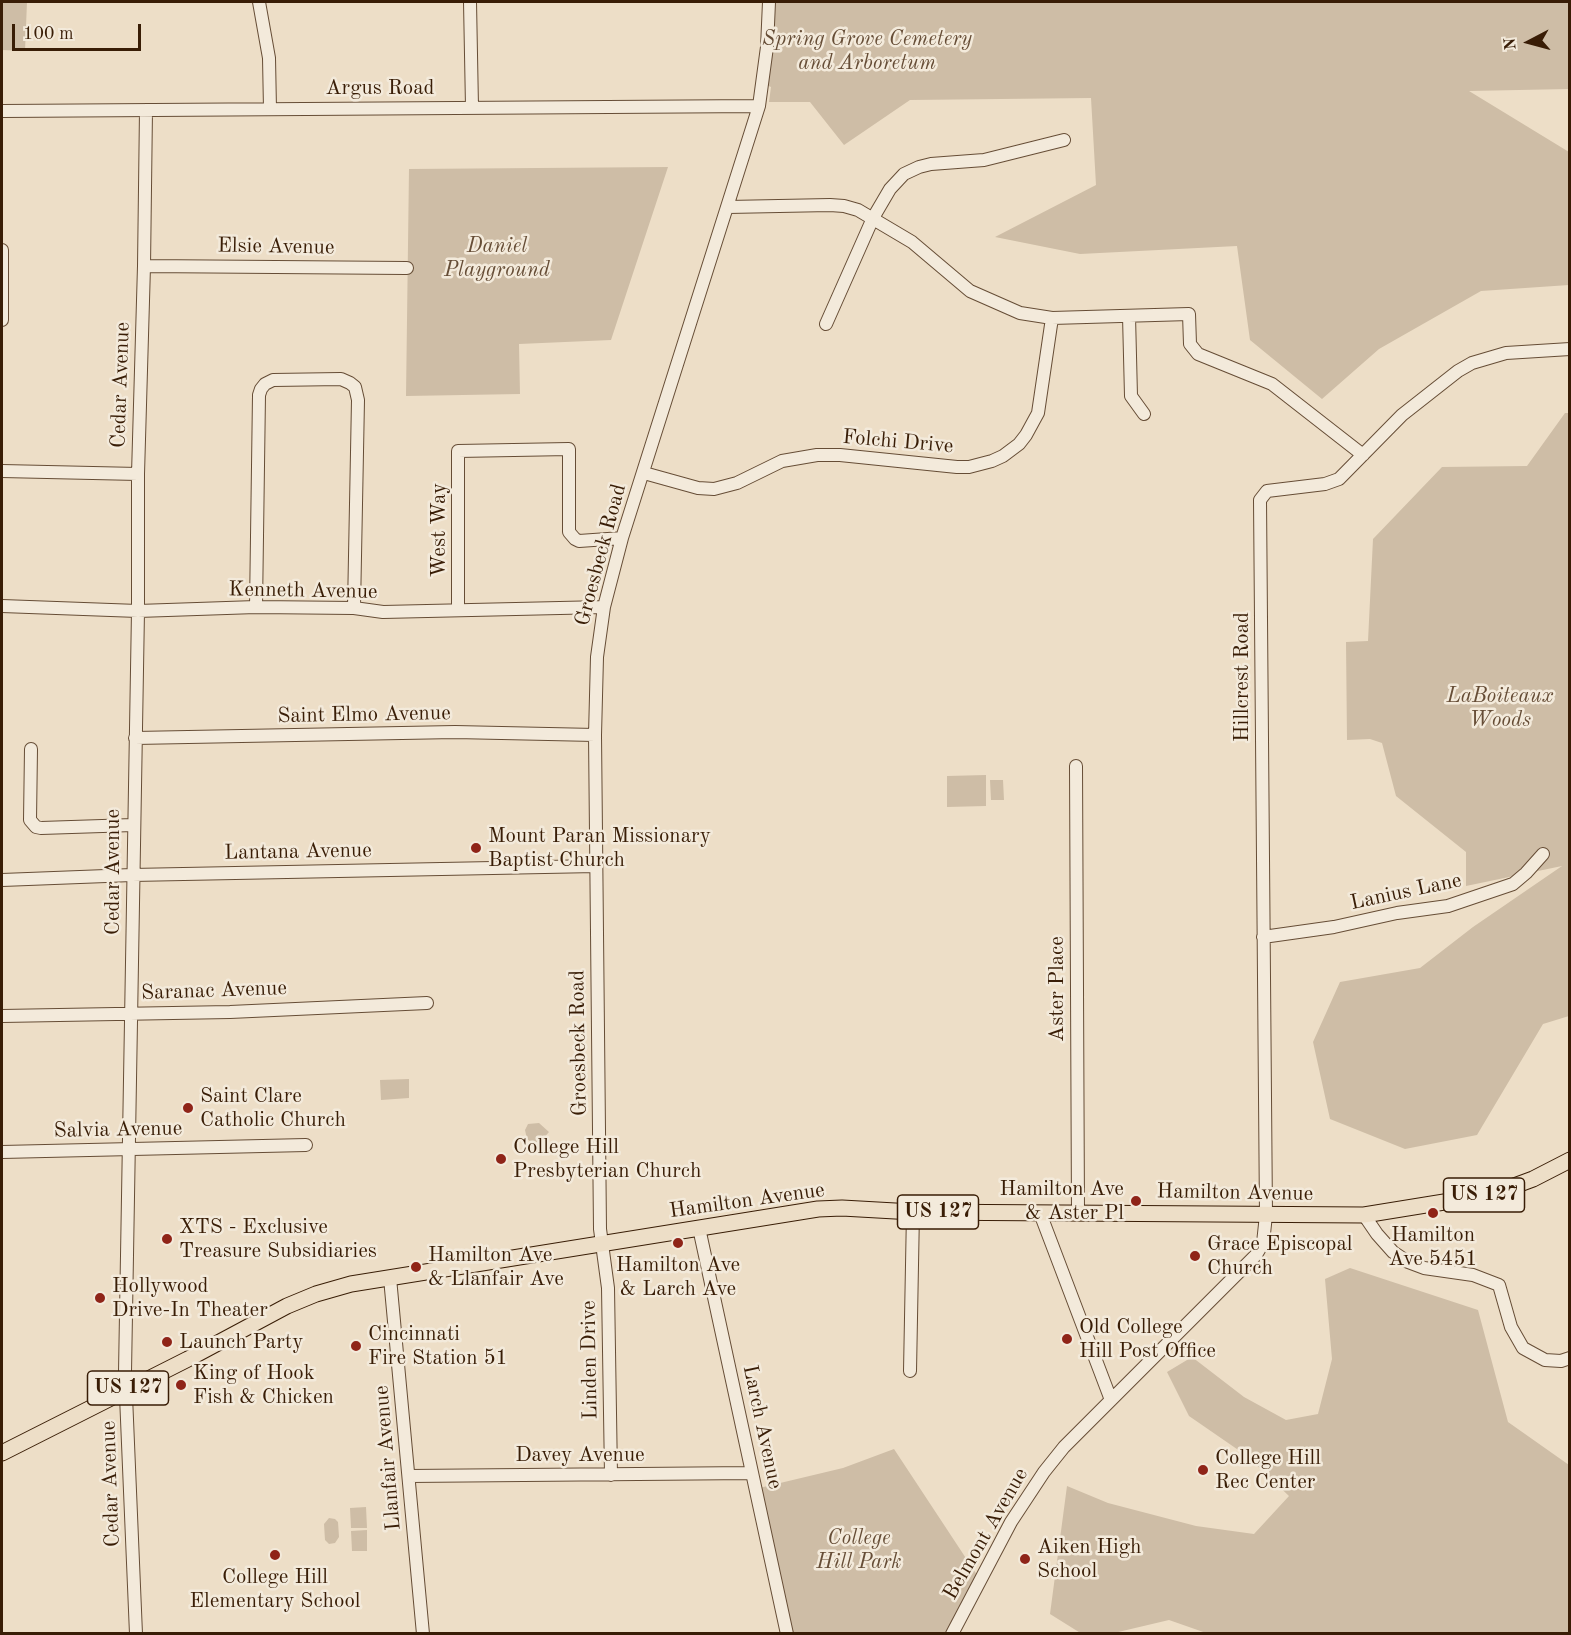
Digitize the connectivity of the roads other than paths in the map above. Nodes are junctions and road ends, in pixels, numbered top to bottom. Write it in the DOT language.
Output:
graph roads {
  1 [pos="259,2"];
  2 [pos="470,2"];
  3 [pos="769,2"];
  4 [pos="759,106"];
  5 [pos="472,108"];
  6 [pos="270,109"];
  7 [pos="146,110"];
  8 [pos="2,111"];
  9 [pos="1064,141"];
  10 [pos="728,207"];
  11 [pos="873,218"];
  12 [pos="2,250"];
  13 [pos="144,266"];
  14 [pos="407,268"];
  15 [pos="1129,316"];
  16 [pos="1052,318"];
  17 [pos="2,320"];
  18 [pos="826,324"];
  19 [pos="1569,349"];
  20 [pos="1144,414"];
  21 [pos="1363,454"];
  22 [pos="2,471"];
  23 [pos="644,473"];
  24 [pos="138,474"];
  25 [pos="622,538"];
  26 [pos="2,606"];
  27 [pos="604,607"];
  28 [pos="256,608"];
  29 [pos="354,608"];
  30 [pos="458,610"];
  31 [pos="138,611"];
  32 [pos="595,735"];
  33 [pos="135,738"];
  34 [pos="31,749"];
  35 [pos="1076,766"];
  36 [pos="133,825"];
  37 [pos="1543,854"];
  38 [pos="596,866"];
  39 [pos="132,875"];
  40 [pos="2,880"];
  41 [pos="1263,937"];
  42 [pos="427,1003"];
  43 [pos="131,1014"];
  44 [pos="2,1016"];
  45 [pos="306,1145"];
  46 [pos="129,1149"];
  47 [pos="2,1152"];
  48 [pos="1569,1160"];
  49 [pos="913,1212"];
  50 [pos="1040,1212"];
  51 [pos="1078,1212"];
  52 [pos="1266,1215"];
  53 [pos="1364,1215"];
  54 [pos="699,1228"];
  55 [pos="603,1244"];
  56 [pos="390,1278"];
  57 [pos="1569,1358"];
  58 [pos="910,1371"];
  59 [pos="127,1389"];
  60 [pos="1111,1400"];
  61 [pos="2,1453"];
  62 [pos="752,1473"];
  63 [pos="611,1475"];
  64 [pos="409,1476"];
  65 [pos="136,1634"];
  66 [pos="423,1634"];
  67 [pos="787,1634"];
  68 [pos="952,1634"];
  1 -- 6 [label="street"];
  2 -- 5 [label="street"];
  3 -- 4 [label="street, Groesbeck Road"];
  4 -- 5 [label="street, Argus Road"];
  4 -- 10 [label="street, Groesbeck Road"];
  5 -- 6 [label="street, Argus Road"];
  6 -- 7 [label="street, Argus Road"];
  7 -- 8 [label="street, Argus Road"];
  7 -- 13 [label="street, Cedar Avenue"];
  9 -- 11 [label="street"];
  10 -- 11 [label="street"];
  10 -- 23 [label="street, Groesbeck Road"];
  11 -- 16 [label="street"];
  11 -- 18 [label="street"];
  12 -- 17 [label="street"];
  13 -- 14 [label="street, Elsie Avenue"];
  13 -- 24 [label="street, Cedar Avenue"];
  15 -- 16 [label="street"];
  15 -- 20 [label="street"];
  15 -- 21 [label="street"];
  16 -- 23 [label="street, Folchi Drive"];
  19 -- 21 [label="street, Hillcrest Road"];
  21 -- 41 [label="street, Hillcrest Road"];
  22 -- 24 [label="street"];
  23 -- 25 [label="street, Groesbeck Road"];
  24 -- 31 [label="street, Cedar Avenue"];
  25 -- 27 [label="street, Groesbeck Road"];
  25 -- 30 [label="street, West Way"];
  26 -- 31 [label="street, Kenneth Avenue"];
  27 -- 30 [label="street, Kenneth Avenue"];
  27 -- 32 [label="street, Groesbeck Road"];
  28 -- 29 [label="street, Kenneth Avenue"];
  28 -- 29 [label="street"];
  28 -- 31 [label="street, Kenneth Avenue"];
  29 -- 30 [label="street, Kenneth Avenue"];
  31 -- 33 [label="street, Cedar Avenue"];
  32 -- 33 [label="street, Saint Elmo Avenue"];
  32 -- 38 [label="street, Groesbeck Road"];
  33 -- 36 [label="street, Cedar Avenue"];
  34 -- 36 [label="street"];
  35 -- 51 [label="street, Aster Place"];
  36 -- 39 [label="street, Cedar Avenue"];
  37 -- 41 [label="street, Lanius Lane"];
  38 -- 39 [label="street, Lantana Avenue"];
  38 -- 55 [label="street, Groesbeck Road"];
  39 -- 40 [label="street, Lantana Avenue"];
  39 -- 43 [label="street, Cedar Avenue"];
  41 -- 52 [label="street, Hillcrest Road"];
  42 -- 43 [label="street, Saranac Avenue"];
  43 -- 44 [label="street, Saranac Avenue"];
  43 -- 46 [label="street, Cedar Avenue"];
  45 -- 46 [label="street, Salvia Avenue"];
  46 -- 47 [label="street, Salvia Avenue"];
  46 -- 59 [label="street, Cedar Avenue"];
  48 -- 53 [label="main road, Hamilton Avenue / US 127"];
  49 -- 50 [label="main road, Hamilton Avenue / US 127"];
  49 -- 54 [label="main road, Hamilton Avenue / US 127"];
  49 -- 58 [label="street"];
  50 -- 51 [label="main road, Hamilton Avenue / US 127"];
  50 -- 60 [label="street"];
  51 -- 52 [label="main road, Hamilton Avenue / US 127"];
  52 -- 53 [label="main road, Hamilton Avenue / US 127"];
  52 -- 60 [label="street, Belmont Avenue"];
  53 -- 57 [label="street"];
  54 -- 55 [label="main road, Hamilton Avenue / US 127"];
  54 -- 62 [label="street, Larch Avenue"];
  55 -- 56 [label="main road, Hamilton Avenue / US 127"];
  55 -- 63 [label="street, Linden Drive"];
  56 -- 59 [label="main road, Hamilton Avenue / US 127"];
  56 -- 64 [label="street, Llanfair Avenue"];
  59 -- 61 [label="main road, Hamilton Avenue / US 127"];
  59 -- 65 [label="street, Cedar Avenue"];
  60 -- 68 [label="street, Belmont Avenue"];
  62 -- 63 [label="street, Davey Avenue"];
  62 -- 67 [label="street, Larch Avenue"];
  63 -- 64 [label="street, Davey Avenue"];
  64 -- 66 [label="street, Llanfair Avenue"];
}
